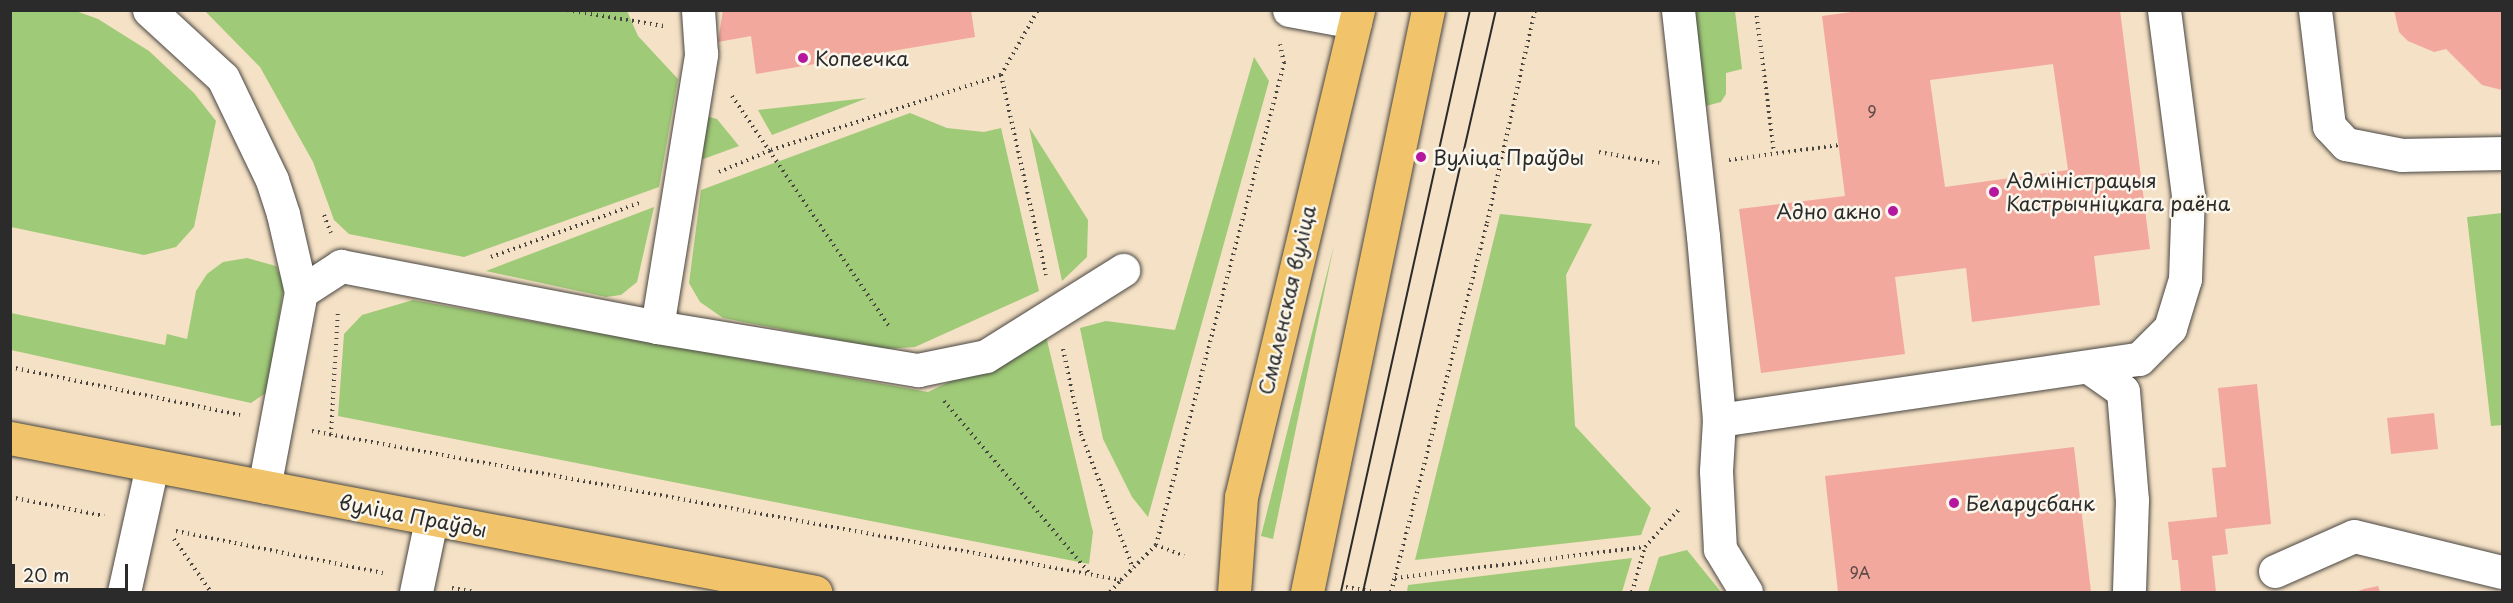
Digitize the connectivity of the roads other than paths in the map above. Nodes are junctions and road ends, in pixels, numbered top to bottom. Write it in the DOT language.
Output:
graph roads {
  1 [pos="149,10"];
  2 [pos="1428,10"];
  3 [pos="1678,10"];
  4 [pos="2164,10"];
  5 [pos="2315,10"];
  6 [pos="1356,16"];
  7 [pos="685,19"];
  8 [pos="1283,21"];
  9 [pos="2502,153"];
  10 [pos="1123,270"];
  11 [pos="301,292"];
  12 [pos="657,327"];
  13 [pos="2090,368"];
  14 [pos="1719,420"];
  15 [pos="10,438"];
  16 [pos="152,466"];
  17 [pos="264,487"];
  18 [pos="431,520"];
  19 [pos="2275,571"];
  20 [pos="2502,572"];
  21 [pos="417,587"];
  22 [pos="801,591"];
  23 [pos="124,592"];
  24 [pos="1234,592"];
  25 [pos="1307,592"];
  26 [pos="1746,592"];
  27 [pos="2129,592"];
  1 -- 11 [label="lane"];
  2 -- 25 [label="main road"];
  3 -- 14 [label="lane"];
  4 -- 13 [label="lane"];
  5 -- 9 [label="lane"];
  6 -- 8 [label="lane"];
  6 -- 24 [label="main road, Смаленская вуліца"];
  7 -- 12 [label="lane"];
  10 -- 12 [label="lane"];
  11 -- 12 [label="lane"];
  11 -- 17 [label="lane"];
  13 -- 14 [label="lane"];
  13 -- 27 [label="lane"];
  14 -- 26 [label="lane"];
  15 -- 16 [label="main road, вуліца Праўды"];
  16 -- 17 [label="main road, вуліца Праўды"];
  16 -- 23 [label="lane"];
  17 -- 18 [label="main road, вуліца Праўды"];
  18 -- 21 [label="lane"];
  18 -- 22 [label="main road, вуліца Праўды"];
  19 -- 20 [label="lane"];
}
